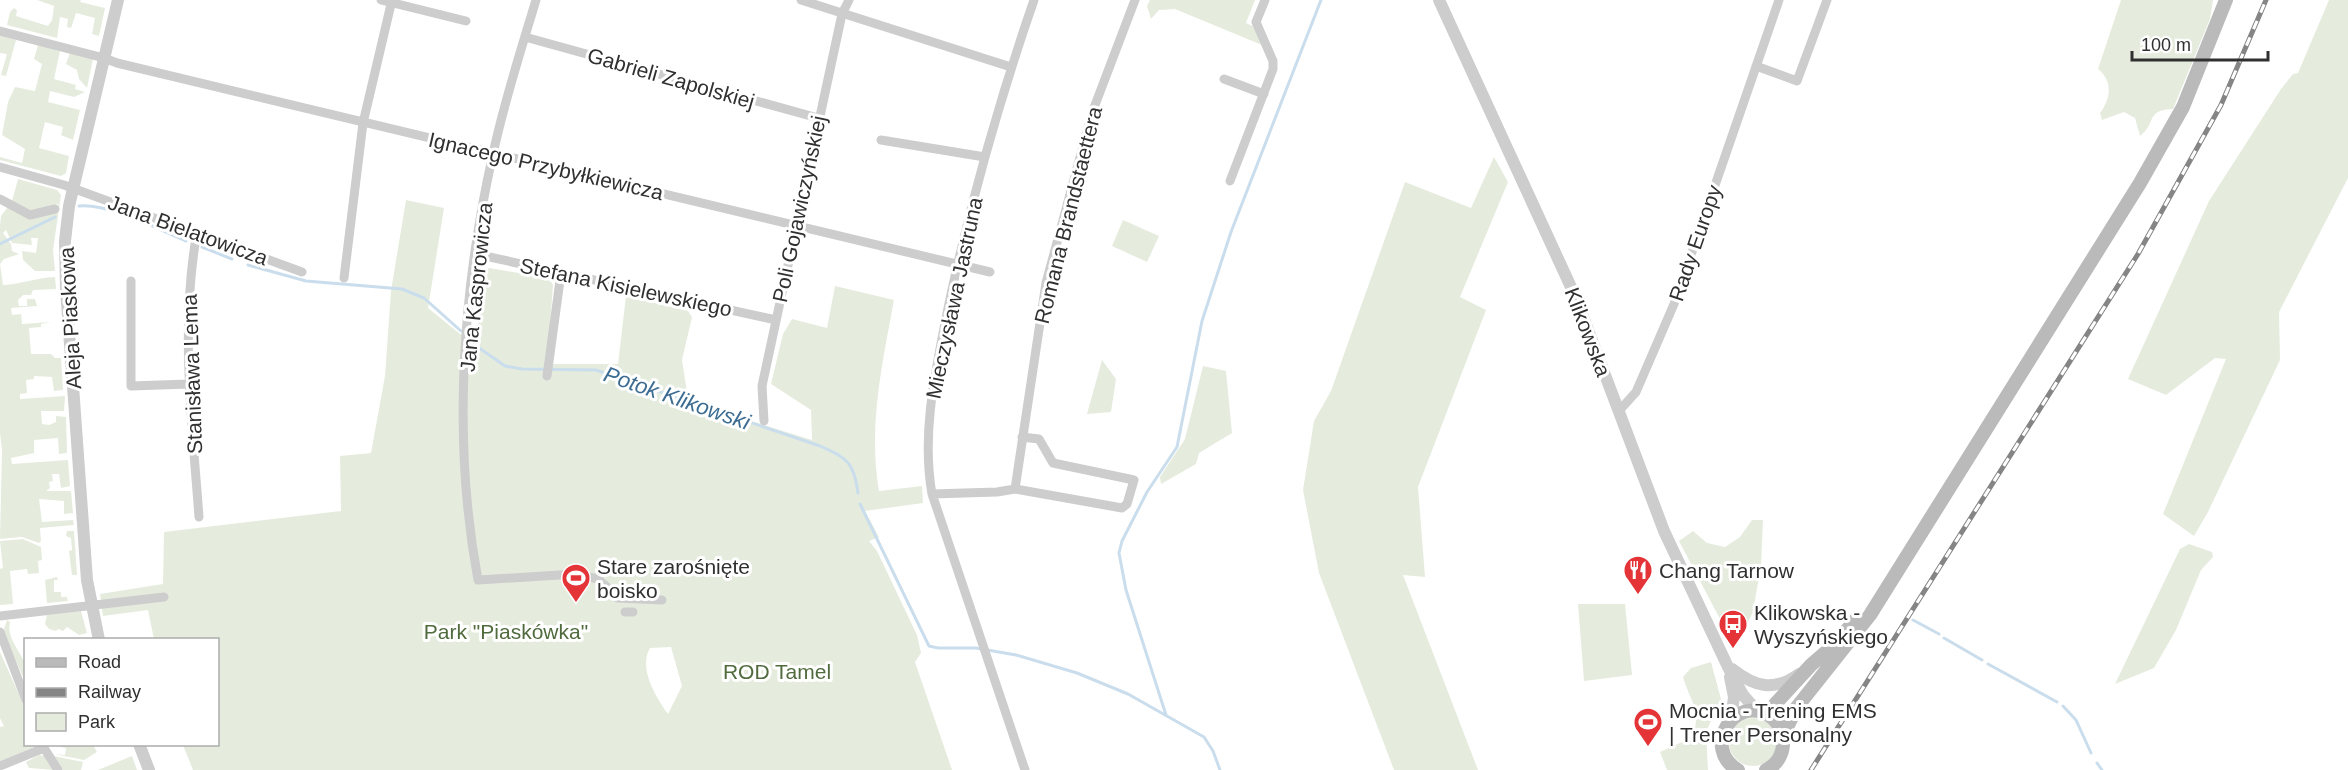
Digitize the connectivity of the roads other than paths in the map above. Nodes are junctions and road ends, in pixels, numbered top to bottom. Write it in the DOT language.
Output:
graph roads {
  1 [pos="118,0"];
  2 [pos="381,0"];
  3 [pos="536,0"];
  4 [pos="801,0"];
  5 [pos="849,0"];
  6 [pos="1034,0"];
  7 [pos="1135,0"];
  8 [pos="1265,0"];
  9 [pos="1439,0"];
  10 [pos="1779,0"];
  11 [pos="1827,0"];
  12 [pos="2226,0"];
  13 [pos="391,1"];
  14 [pos="842,14"];
  15 [pos="466,21"];
  16 [pos="0,31"];
  17 [pos="525,37"];
  18 [pos="104,58"];
  19 [pos="1756,66"];
  20 [pos="1011,67"];
  21 [pos="1224,79"];
  22 [pos="1264,94"];
  23 [pos="818,118"];
  24 [pos="363,123"];
  25 [pos="882,140"];
  26 [pos="493,153"];
  27 [pos="985,157"];
  28 [pos="0,167"];
  29 [pos="1230,181"];
  30 [pos="72,189"];
  31 [pos="0,199"];
  32 [pos="55,208"];
  33 [pos="796,225"];
  34 [pos="197,232"];
  35 [pos="476,254"];
  36 [pos="957,265"];
  37 [pos="302,272"];
  38 [pos="990,272"];
  39 [pos="561,273"];
  40 [pos="344,278"];
  41 [pos="131,281"];
  42 [pos="776,320"];
  43 [pos="547,372"];
  44 [pos="189,384"];
  45 [pos="1618,412"];
  46 [pos="764,421"];
  47 [pos="1023,437"];
  48 [pos="1015,489"];
  49 [pos="932,494"];
  50 [pos="198,517"];
  51 [pos="1896,574"];
  52 [pos="164,597"];
  53 [pos="662,600"];
  54 [pos="91,605"];
  55 [pos="0,616"];
  56 [pos="0,632"];
  57 [pos="99,638"];
  58 [pos="1811,665"];
  59 [pos="1728,667"];
  60 [pos="24,695"];
  61 [pos="1762,712"];
  62 [pos="1731,719"];
  63 [pos="1783,735"];
  64 [pos="44,746"];
  65 [pos="140,746"];
  66 [pos="1723,753"];
  67 [pos="1781,754"];
  68 [pos="0,766"];
  69 [pos="58,770"];
  70 [pos="149,770"];
  71 [pos="1025,770"];
  72 [pos="1721,770"];
  73 [pos="1738,770"];
  74 [pos="1766,770"];
  75 [pos="1782,770"];
  1 -- 18 [label="street, Aleja Piaskowa"];
  2 -- 13 [label="street"];
  3 -- 17 [label="street, Jana Kasprowicza"];
  4 -- 14 [label="street"];
  5 -- 14 [label="street, Poli Gojawiczyńskiej"];
  6 -- 20 [label="street, Mieczysława Jastruna"];
  7 -- 47 [label="street, Romana Brandstaettera"];
  8 -- 22 [label="street"];
  9 -- 45 [label="street, Klikowska"];
  10 -- 19 [label="street, Rady Europy"];
  11 -- 19 [label="street"];
  12 -- 51 [label="main road"];
  13 -- 15 [label="street"];
  13 -- 24 [label="street"];
  14 -- 20 [label="street"];
  14 -- 23 [label="street, Poli Gojawiczyńskiej"];
  16 -- 18 [label="street, Ignacego Przybyłkiewicza"];
  17 -- 23 [label="street, Gabrieli Zapolskiej"];
  17 -- 26 [label="street, Jana Kasprowicza"];
  18 -- 24 [label="street, Ignacego Przybyłkiewicza"];
  18 -- 30 [label="street, Aleja Piaskowa"];
  19 -- 45 [label="street, Rady Europy"];
  20 -- 27 [label="street, Mieczysława Jastruna"];
  21 -- 22 [label="street"];
  22 -- 29 [label="street"];
  23 -- 33 [label="street, Poli Gojawiczyńskiej"];
  24 -- 26 [label="street, Ignacego Przybyłkiewicza"];
  24 -- 40 [label="street"];
  25 -- 27 [label="street"];
  26 -- 33 [label="street, Ignacego Przybyłkiewicza"];
  26 -- 35 [label="street, Jana Kasprowicza"];
  27 -- 36 [label="street, Mieczysława Jastruna"];
  28 -- 30 [label="street, Jana Bielatowicza"];
  30 -- 34 [label="street, Jana Bielatowicza"];
  30 -- 54 [label="street, Aleja Piaskowa"];
  31 -- 32 [label="street"];
  33 -- 36 [label="street, Ignacego Przybyłkiewicza"];
  33 -- 42 [label="street, Poli Gojawiczyńskiej"];
  34 -- 37 [label="street, Jana Bielatowicza"];
  34 -- 44 [label="street, Stanisława Lema"];
  35 -- 39 [label="street, Stefana Kisielewskiego"];
  35 -- 53 [label="street, Jana Kasprowicza"];
  36 -- 38 [label="street, Ignacego Przybyłkiewicza"];
  36 -- 49 [label="street, Mieczysława Jastruna"];
  39 -- 42 [label="street, Stefana Kisielewskiego"];
  39 -- 43 [label="street"];
  41 -- 44 [label="street"];
  42 -- 46 [label="street, Poli Gojawiczyńskiej"];
  44 -- 50 [label="street, Stanisława Lema"];
  45 -- 59 [label="street, Klikowska"];
  47 -- 48 [label="street, Romana Brandstaettera"];
  47 -- 48 [label="street"];
  48 -- 49 [label="street"];
  49 -- 71 [label="street, Mieczysława Jastruna"];
  51 -- 58 [label="main road"];
  51 -- 63 [label="main road"];
  52 -- 54 [label="street"];
  54 -- 55 [label="street"];
  54 -- 57 [label="street, Aleja Piaskowa"];
  56 -- 60 [label="street"];
  58 -- 59 [label="street"];
  58 -- 61 [label="main road"];
  59 -- 61 [label="street, Klikowska"];
  59 -- 62 [label="street, Klikowska"];
  61 -- 62 [label="main road"];
  61 -- 63 [label="main road"];
  62 -- 66 [label="main road"];
  63 -- 67 [label="main road"];
  64 -- 68 [label="street"];
  64 -- 69 [label="street"];
  65 -- 70 [label="street"];
  66 -- 72 [label="main road"];
  66 -- 73 [label="main road"];
  67 -- 74 [label="main road"];
  67 -- 75 [label="street"];
}
